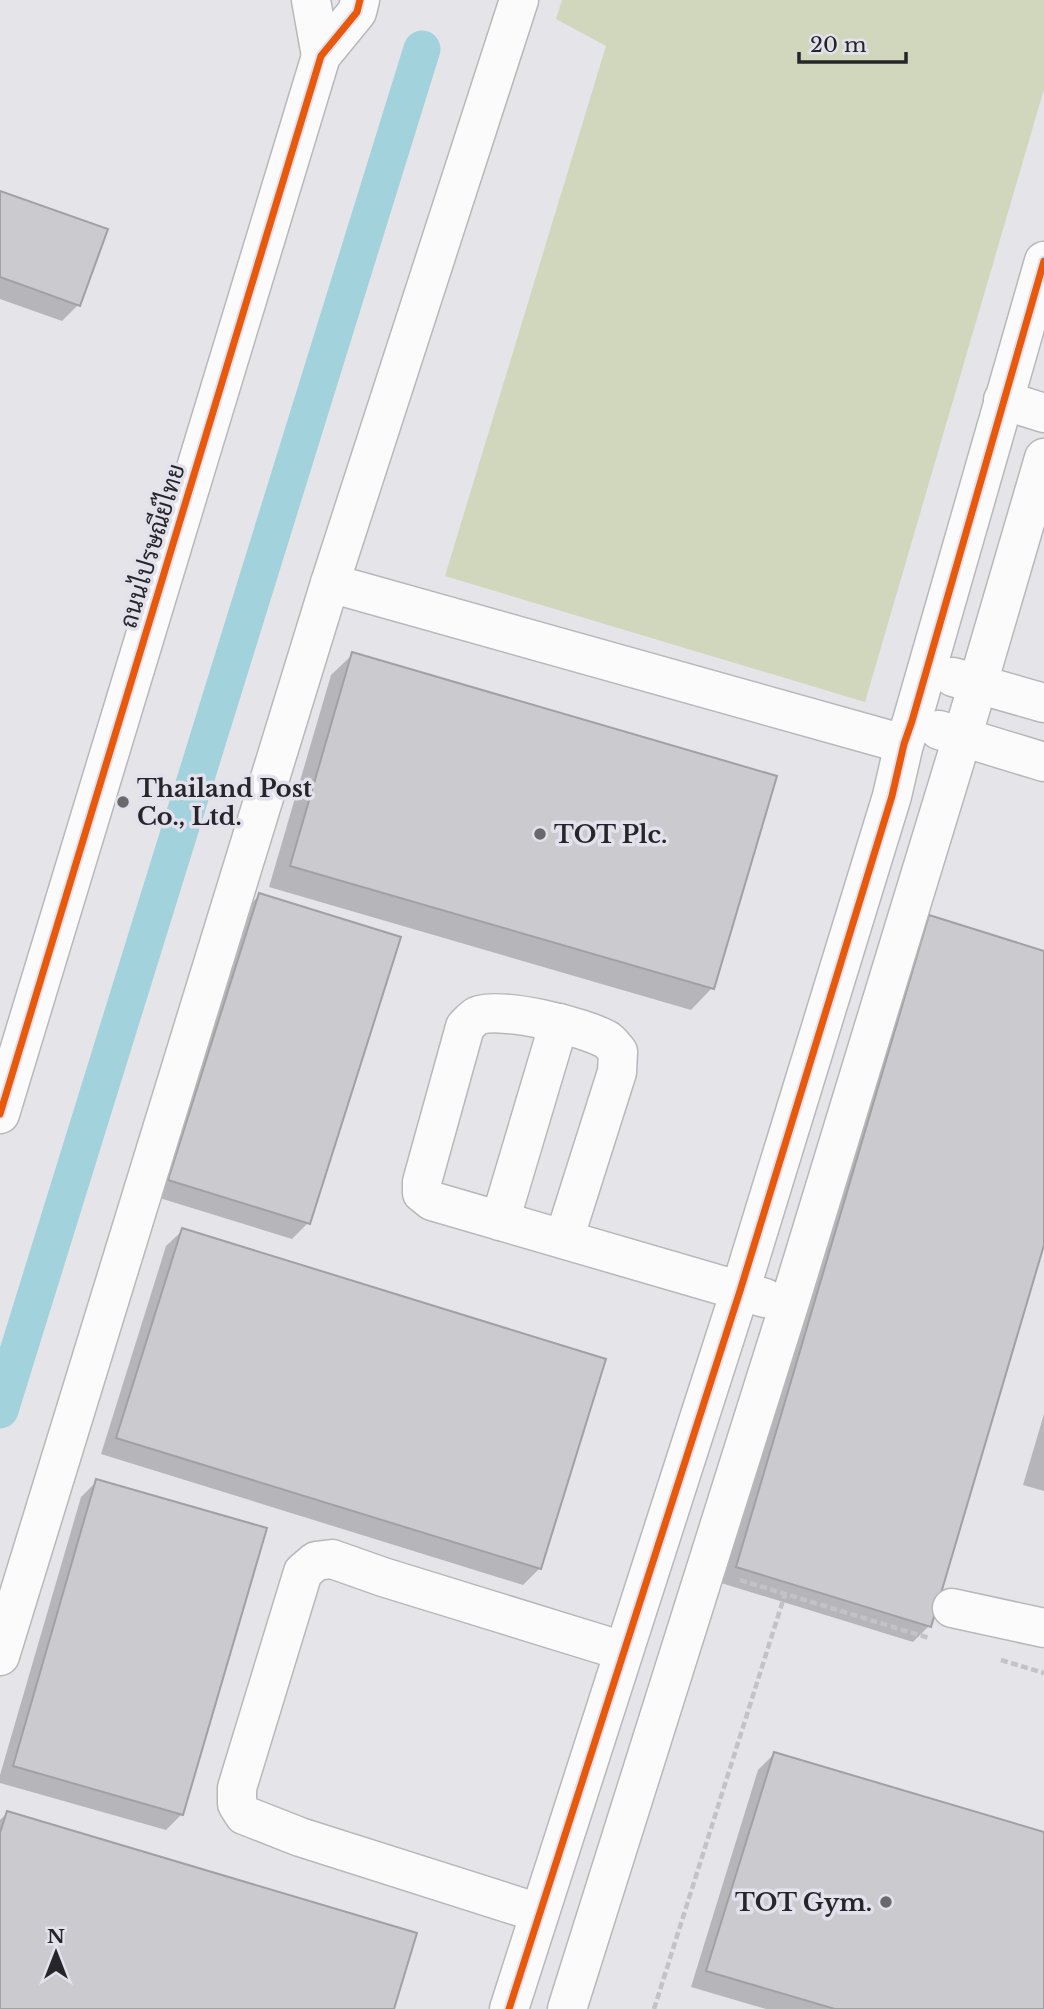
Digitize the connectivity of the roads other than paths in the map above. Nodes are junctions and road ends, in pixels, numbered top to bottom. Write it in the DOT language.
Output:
graph roads {
  1 [pos="311,0"];
  2 [pos="360,0"];
  3 [pos="519,0"];
  4 [pos="321,56"];
  5 [pos="1044,261"];
  6 [pos="1003,400"];
  7 [pos="1044,413"];
  8 [pos="1044,458"];
  9 [pos="330,583"];
  10 [pos="927,670"];
  11 [pos="977,683"];
  12 [pos="1044,703"];
  13 [pos="908,733"];
  14 [pos="962,738"];
  15 [pos="1044,762"];
  16 [pos="559,1023"];
  17 [pos="0,1114"];
  18 [pos="500,1221"];
  19 [pos="564,1239"];
  20 [pos="740,1290"];
  21 [pos="789,1305"];
  22 [pos="946,1624"];
  23 [pos="1044,1628"];
  24 [pos="623,1651"];
  25 [pos="0,1656"];
  26 [pos="539,1913"];
  27 [pos="509,2009"];
  28 [pos="567,2009"];
  1 -- 4 [label="street, ถนนไปรษณีย์ไทย"];
  2 -- 4 [label="street, ถนนไปรษณีย์ไทย"];
  3 -- 9 [label="street"];
  4 -- 17 [label="street, ถนนไปรษณีย์ไทย"];
  5 -- 6 [label="street"];
  6 -- 7 [label="street"];
  6 -- 10 [label="street"];
  8 -- 11 [label="street"];
  9 -- 13 [label="street"];
  9 -- 25 [label="street"];
  10 -- 11 [label="street"];
  10 -- 13 [label="street"];
  11 -- 12 [label="street"];
  11 -- 14 [label="street"];
  13 -- 14 [label="street"];
  13 -- 20 [label="street"];
  14 -- 15 [label="street"];
  14 -- 21 [label="street"];
  16 -- 18 [label="street"];
  16 -- 18 [label="street"];
  16 -- 19 [label="street"];
  18 -- 19 [label="street"];
  19 -- 20 [label="street"];
  20 -- 21 [label="street"];
  20 -- 24 [label="street"];
  21 -- 28 [label="street"];
  22 -- 23 [label="street"];
  24 -- 26 [label="street"];
  24 -- 26 [label="street"];
  26 -- 27 [label="street"];
}
